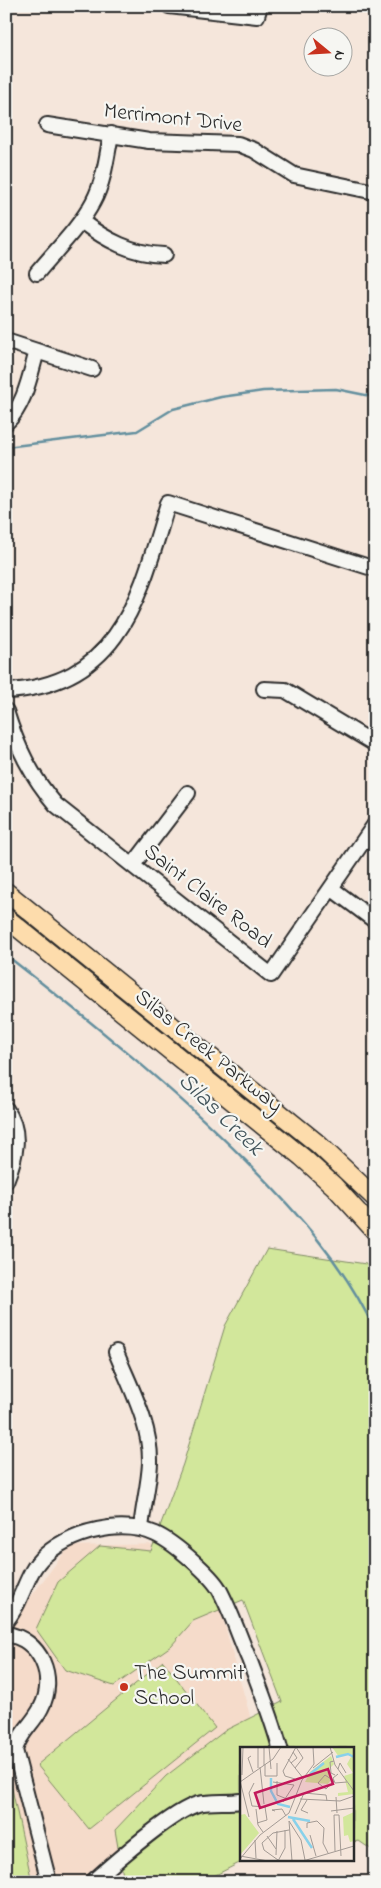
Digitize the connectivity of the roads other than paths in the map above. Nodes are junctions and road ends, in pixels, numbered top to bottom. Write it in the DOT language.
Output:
graph roads {
  1 [pos="169,6"];
  2 [pos="260,6"];
  3 [pos="47,125"];
  4 [pos="111,134"];
  5 [pos="375,192"];
  6 [pos="80,221"];
  7 [pos="164,256"];
  8 [pos="37,273"];
  9 [pos="6,341"];
  10 [pos="37,351"];
  11 [pos="92,369"];
  12 [pos="6,423"];
  13 [pos="375,569"];
  14 [pos="264,689"];
  15 [pos="6,692"];
  16 [pos="6,711"];
  17 [pos="375,744"];
  18 [pos="188,793"];
  19 [pos="375,824"];
  20 [pos="133,866"];
  21 [pos="331,888"];
  22 [pos="6,892"];
  23 [pos="6,918"];
  24 [pos="375,921"];
  25 [pos="6,1109"];
  26 [pos="6,1181"];
  27 [pos="375,1198"];
  28 [pos="373,1225"];
  29 [pos="116,1352"];
  30 [pos="141,1528"];
  31 [pos="6,1621"];
  32 [pos="6,1634"];
  33 [pos="11,1747"];
  34 [pos="280,1747"];
  35 [pos="240,1801"];
  36 [pos="49,1882"];
  37 [pos="92,1882"];
  1 -- 2 [label="street"];
  3 -- 4 [label="street, Merrimont Drive"];
  4 -- 5 [label="street, Merrimont Drive"];
  4 -- 6 [label="street"];
  6 -- 7 [label="street"];
  6 -- 8 [label="street"];
  9 -- 10 [label="street"];
  10 -- 11 [label="street"];
  10 -- 12 [label="street"];
  13 -- 15 [label="street"];
  14 -- 17 [label="street"];
  16 -- 20 [label="street, Saint Claire Road"];
  18 -- 20 [label="street"];
  19 -- 21 [label="street, Saint Claire Road"];
  20 -- 21 [label="street, Saint Claire Road"];
  21 -- 24 [label="street"];
  22 -- 27 [label="main road, Silas Creek Parkway"];
  23 -- 28 [label="main road, Silas Creek Parkway"];
  25 -- 26 [label="street"];
  29 -- 30 [label="street"];
  30 -- 31 [label="street"];
  30 -- 34 [label="street"];
  32 -- 33 [label="street"];
  33 -- 36 [label="street"];
  35 -- 37 [label="street"];
}
